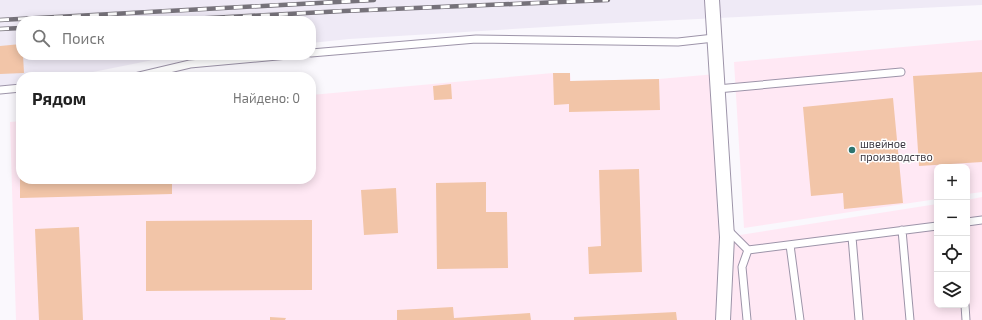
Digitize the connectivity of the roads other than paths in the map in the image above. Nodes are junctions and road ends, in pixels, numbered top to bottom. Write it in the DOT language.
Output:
graph roads {
  1 [pos="712,0"];
  2 [pos="714,38"];
  3 [pos="316,53"];
  4 [pos="234,60"];
  5 [pos="156,72"];
  6 [pos="901,72"];
  7 [pos="16,88"];
  8 [pos="717,89"];
  9 [pos="0,90"];
  10 [pos="982,220"];
  11 [pos="970,222"];
  12 [pos="934,226"];
  13 [pos="726,227"];
  14 [pos="902,230"];
  15 [pos="852,237"];
  16 [pos="790,244"];
  17 [pos="748,250"];
  18 [pos="965,308"];
  19 [pos="723,320"];
  20 [pos="747,320"];
  21 [pos="800,320"];
  22 [pos="859,320"];
  23 [pos="910,320"];
  24 [pos="966,320"];
  1 -- 2 [label="street"];
  2 -- 3 [label="lane"];
  2 -- 8 [label="street"];
  4 -- 5 [label="lane"];
  6 -- 8 [label="lane"];
  7 -- 9 [label="lane"];
  8 -- 13 [label="street"];
  10 -- 11 [label="lane"];
  12 -- 14 [label="lane"];
  13 -- 17 [label="lane"];
  13 -- 19 [label="street"];
  14 -- 15 [label="lane"];
  14 -- 23 [label="lane"];
  15 -- 16 [label="lane"];
  15 -- 22 [label="lane"];
  16 -- 17 [label="lane"];
  16 -- 21 [label="lane"];
  17 -- 20 [label="lane"];
  18 -- 24 [label="lane"];
}
